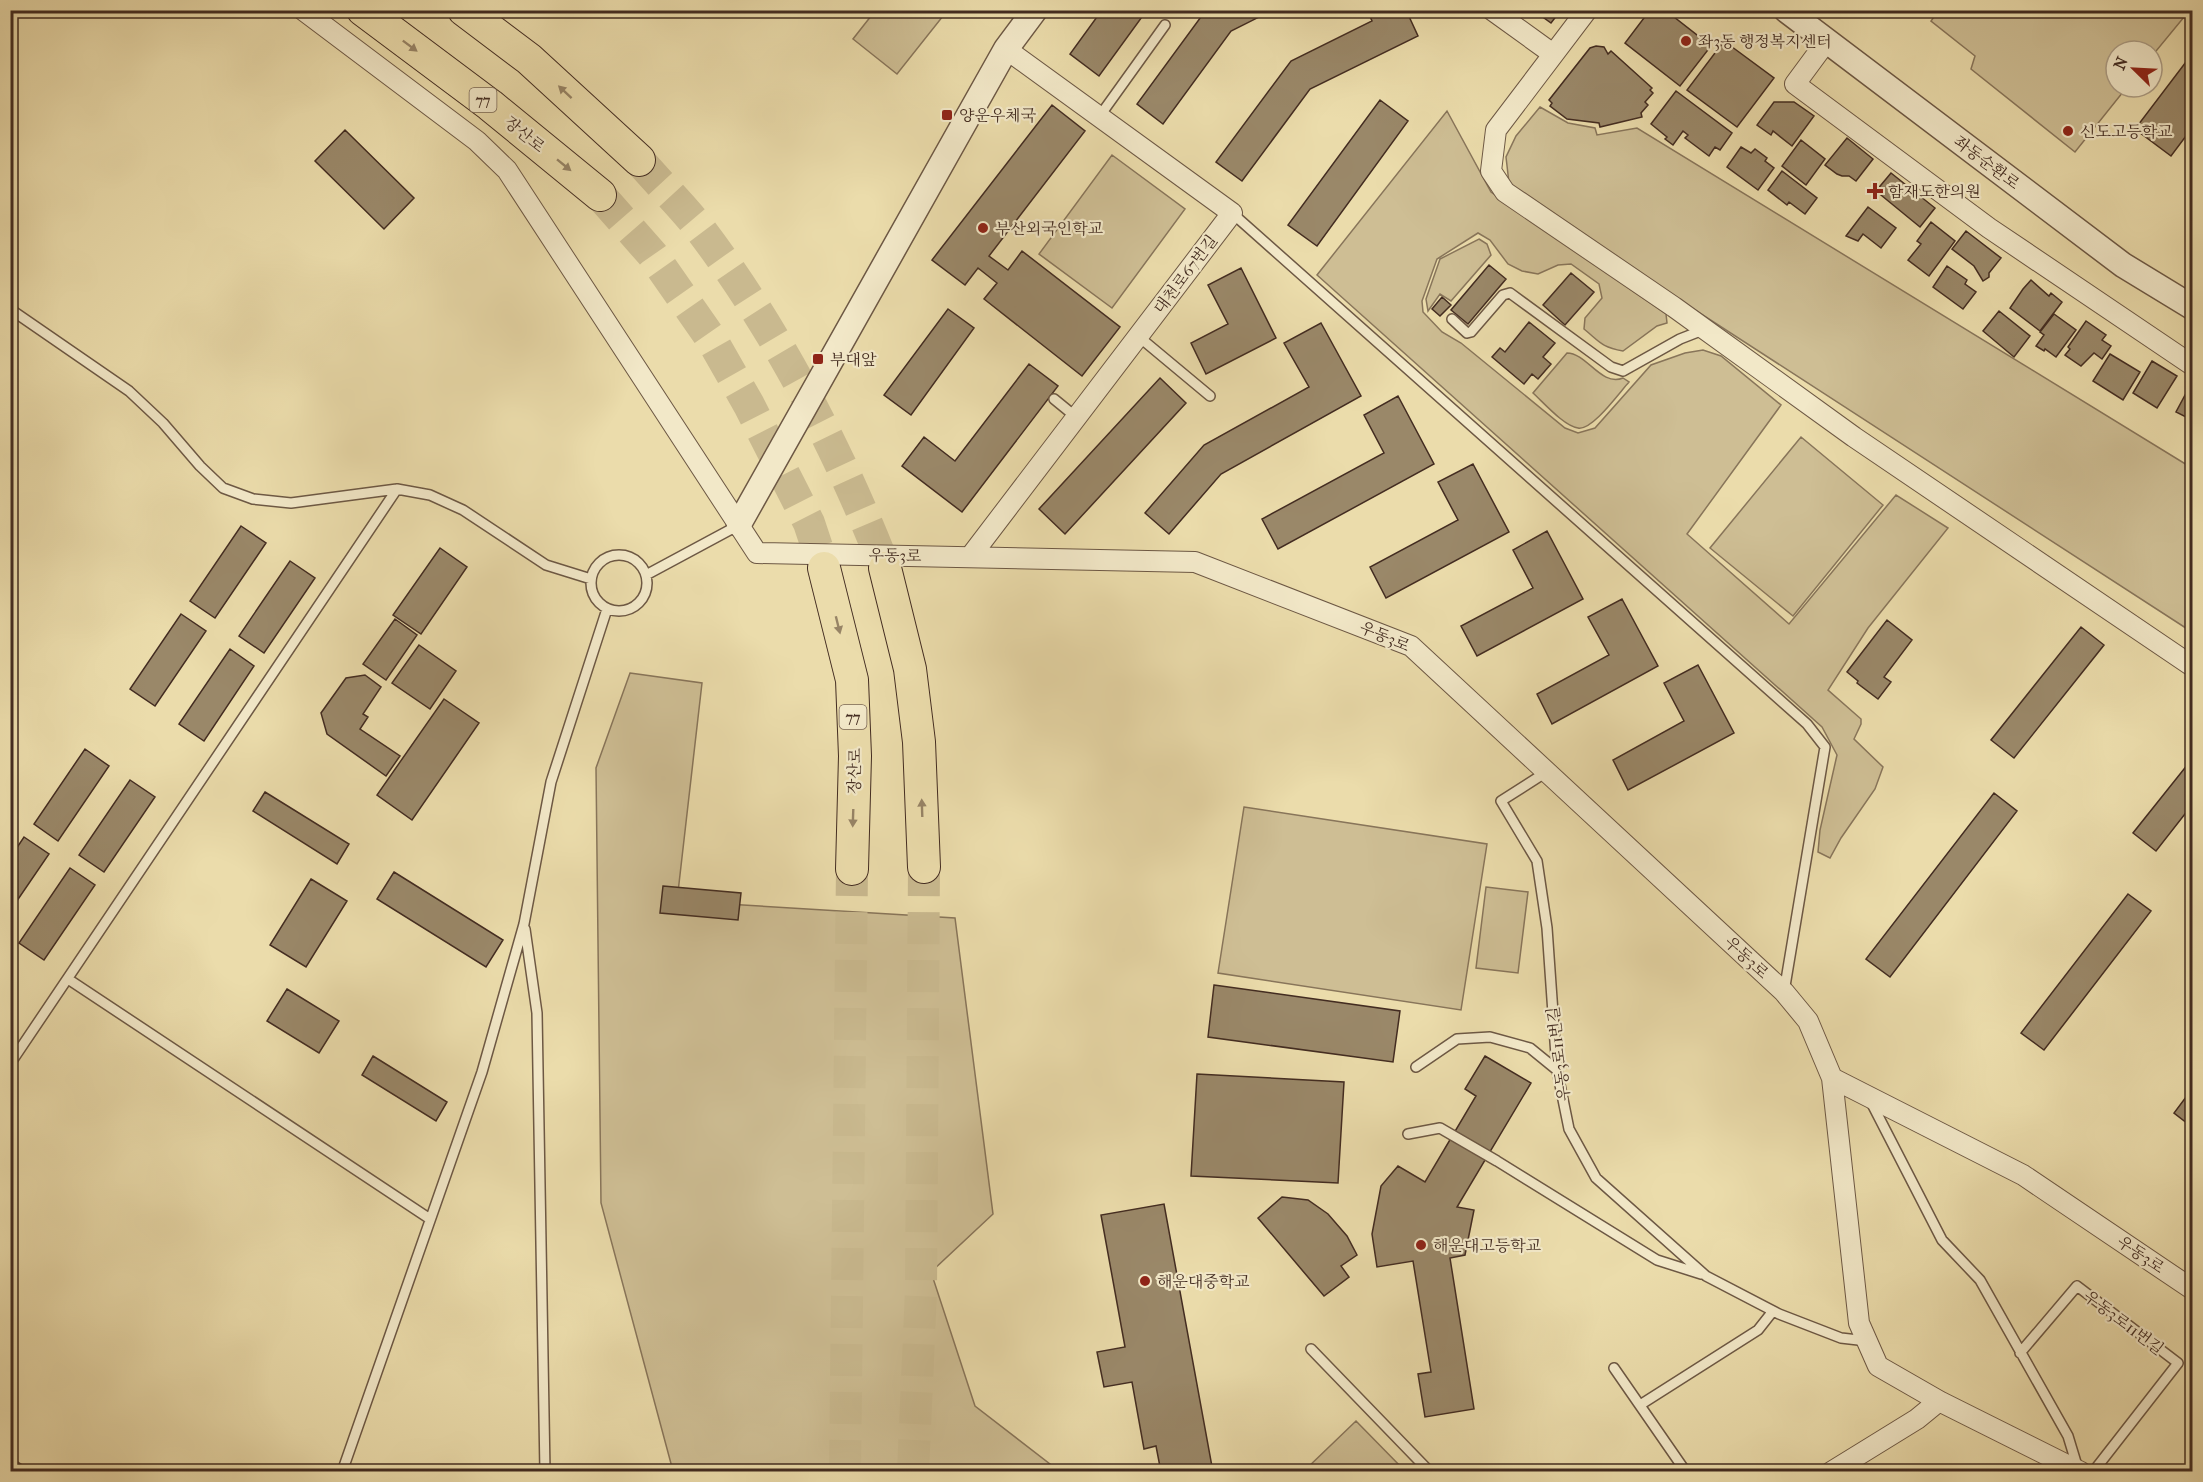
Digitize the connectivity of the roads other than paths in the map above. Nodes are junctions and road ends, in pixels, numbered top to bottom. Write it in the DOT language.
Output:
graph roads {
  1 [pos="303,10"];
  2 [pos="363,10"];
  3 [pos="464,10"];
  4 [pos="1035,10"];
  5 [pos="1492,10"];
  6 [pos="1587,10"];
  7 [pos="1786,10"];
  8 [pos="1165,25"];
  9 [pos="1827,42"];
  10 [pos="1006,50"];
  11 [pos="1553,54"];
  12 [pos="1099,117"];
  13 [pos="639,160"];
  14 [pos="600,195"];
  15 [pos="1232,213"];
  16 [pos="2193,307"];
  17 [pos="10,309"];
  18 [pos="1452,319"];
  19 [pos="1705,329"];
  20 [pos="1138,336"];
  21 [pos="2193,365"];
  22 [pos="1210,396"];
  23 [pos="1054,399"];
  24 [pos="1076,417"];
  25 [pos="397,489"];
  26 [pos="740,524"];
  27 [pos="970,557"];
  28 [pos="824,568"];
  29 [pos="885,568"];
  30 [pos="646,575"];
  31 [pos="591,579"];
  32 [pos="607,609"];
  33 [pos="2193,666"];
  34 [pos="1548,771"];
  35 [pos="924,867"];
  36 [pos="852,869"];
  37 [pos="524,924"];
  38 [pos="68,979"];
  39 [pos="1784,992"];
  40 [pos="10,1064"];
  41 [pos="1416,1067"];
  42 [pos="1557,1070"];
  43 [pos="1832,1078"];
  44 [pos="1869,1097"];
  45 [pos="1408,1134"];
  46 [pos="430,1220"];
  47 [pos="1707,1276"];
  48 [pos="2193,1289"];
  49 [pos="1773,1311"];
  50 [pos="1867,1341"];
  51 [pos="1311,1349"];
  52 [pos="2020,1353"];
  53 [pos="1614,1368"];
  54 [pos="1939,1401"];
  55 [pos="1640,1405"];
  56 [pos="10,1463"];
  57 [pos="2084,1471"];
  58 [pos="23,1472"];
  59 [pos="342,1472"];
  60 [pos="545,1472"];
  61 [pos="1430,1472"];
  62 [pos="1686,1472"];
  63 [pos="1831,1472"];
  1 -- 26 [label="street"];
  2 -- 14 [label="highway, 장산로 / 77, one-way"];
  13 -- 3 [label="highway, one-way"];
  4 -- 10 [label="street"];
  5 -- 11 [label="street"];
  6 -- 11 [label="street"];
  7 -- 9 [label="street, 좌동순환로"];
  8 -- 12 [label="lane"];
  9 -- 16 [label="street, 좌동순환로"];
  9 -- 21 [label="street"];
  10 -- 12 [label="street"];
  10 -- 26 [label="street"];
  11 -- 19 [label="street"];
  12 -- 15 [label="street"];
  15 -- 20 [label="street, 대천로67번길"];
  15 -- 39 [label="lane"];
  17 -- 25 [label="lane"];
  18 -- 19 [label="lane"];
  19 -- 33 [label="street"];
  20 -- 22 [label="lane"];
  20 -- 24 [label="street, 대천로67번길"];
  23 -- 24 [label="lane"];
  24 -- 27 [label="street, 대천로67번길"];
  25 -- 31 [label="lane"];
  25 -- 38 [label="lane"];
  26 -- 27 [label="street, 우동3로"];
  26 -- 30 [label="lane"];
  27 -- 34 [label="street, 우동3로"];
  28 -- 36 [label="highway, 장산로 / 77, one-way"];
  35 -- 29 [label="highway, one-way"];
  30 -- 31 [label="lane"];
  30 -- 32 [label="lane"];
  31 -- 32 [label="lane"];
  32 -- 37 [label="lane"];
  34 -- 39 [label="street, 우동3로"];
  34 -- 42 [label="lane, 우동3로11번길"];
  37 -- 46 [label="lane"];
  37 -- 60 [label="lane"];
  38 -- 40 [label="lane"];
  38 -- 46 [label="lane"];
  39 -- 43 [label="street, 우동3로"];
  41 -- 42 [label="lane"];
  42 -- 47 [label="lane, 우동3로11번길"];
  43 -- 44 [label="street, 우동3로"];
  43 -- 50 [label="street"];
  44 -- 48 [label="street, 우동3로"];
  44 -- 52 [label="lane"];
  45 -- 47 [label="lane"];
  46 -- 59 [label="lane"];
  47 -- 49 [label="lane, 우동3로11번길"];
  49 -- 50 [label="lane, 우동3로11번길"];
  49 -- 55 [label="lane"];
  50 -- 54 [label="street"];
  51 -- 61 [label="lane"];
  52 -- 57 [label="lane"];
  52 -- 57 [label="lane, 우동3로11번길"];
  53 -- 55 [label="lane"];
  54 -- 57 [label="street"];
  54 -- 63 [label="street"];
  55 -- 62 [label="lane"];
  56 -- 58 [label="lane"];
}
